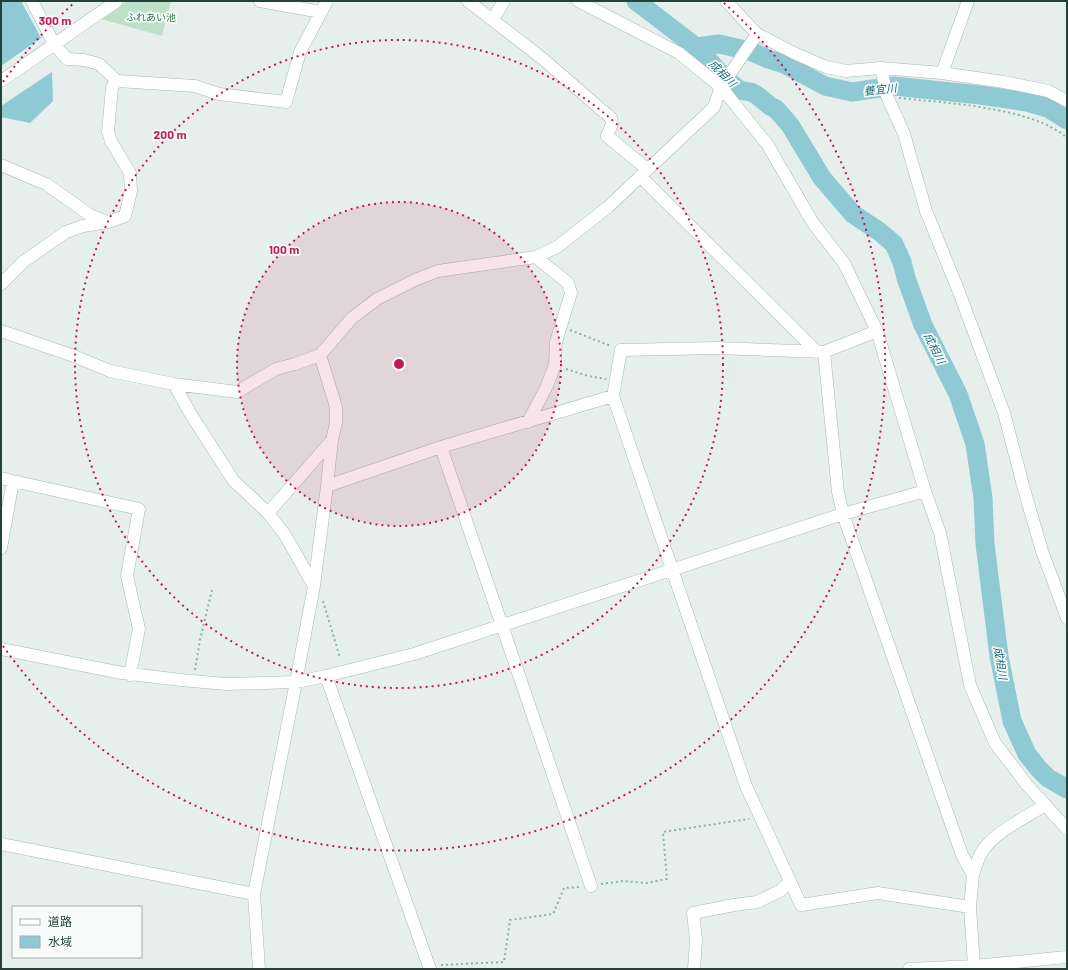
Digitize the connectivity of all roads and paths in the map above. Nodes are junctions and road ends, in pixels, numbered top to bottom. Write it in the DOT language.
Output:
graph roads {
  1 [pos="32,1"];
  2 [pos="117,1"];
  3 [pos="260,1"];
  4 [pos="327,1"];
  5 [pos="468,1"];
  6 [pos="504,1"];
  7 [pos="578,1"];
  8 [pos="726,1"];
  9 [pos="968,1"];
  10 [pos="321,12"];
  11 [pos="493,19"];
  12 [pos="757,34"];
  13 [pos="54,44"];
  14 [pos="881,68"];
  15 [pos="942,74"];
  16 [pos="1,81"];
  17 [pos="117,81"];
  18 [pos="721,87"];
  19 [pos="887,96"];
  20 [pos="1067,101"];
  21 [pos="1067,138"];
  22 [pos="1,165"];
  23 [pos="644,173"];
  24 [pos="108,222"];
  25 [pos="536,257"];
  26 [pos="1,284"];
  27 [pos="560,326"];
  28 [pos="1,331"];
  29 [pos="877,331"];
  30 [pos="621,350"];
  31 [pos="820,351"];
  32 [pos="320,355"];
  33 [pos="555,366"];
  34 [pos="616,381"];
  35 [pos="174,384"];
  36 [pos="613,396"];
  37 [pos="528,422"];
  38 [pos="332,440"];
  39 [pos="441,447"];
  40 [pos="1,478"];
  41 [pos="13,481"];
  42 [pos="327,486"];
  43 [pos="925,491"];
  44 [pos="268,513"];
  45 [pos="843,514"];
  46 [pos="1,548"];
  47 [pos="672,570"];
  48 [pos="314,586"];
  49 [pos="212,590"];
  50 [pos="1067,618"];
  51 [pos="501,626"];
  52 [pos="1,649"];
  53 [pos="340,658"];
  54 [pos="130,675"];
  55 [pos="326,676"];
  56 [pos="193,681"];
  57 [pos="296,682"];
  58 [pos="1046,805"];
  59 [pos="1067,829"];
  60 [pos="1,844"];
  61 [pos="973,875"];
  62 [pos="790,882"];
  63 [pos="591,886"];
  64 [pos="254,894"];
  65 [pos="970,907"];
  66 [pos="1067,957"];
  67 [pos="974,968"];
  68 [pos="259,969"];
  69 [pos="430,969"];
  70 [pos="694,969"];
  71 [pos="909,969"];
  1 -- 13 [label="street"];
  2 -- 13 [label="street"];
  3 -- 10 [label="street"];
  4 -- 10 [label="street"];
  5 -- 11 [label="street"];
  6 -- 11 [label="street"];
  7 -- 18 [label="street"];
  8 -- 12 [label="street"];
  9 -- 15 [label="street"];
  10 -- 17 [label="street"];
  11 -- 23 [label="street"];
  12 -- 14 [label="street"];
  12 -- 18 [label="street"];
  13 -- 16 [label="street"];
  13 -- 17 [label="street"];
  14 -- 15 [label="street"];
  14 -- 19 [label="street"];
  15 -- 20 [label="street"];
  17 -- 24 [label="street"];
  18 -- 23 [label="street"];
  18 -- 29 [label="street"];
  19 -- 21 [label="path"];
  19 -- 50 [label="street"];
  22 -- 24 [label="street"];
  23 -- 25 [label="street"];
  23 -- 31 [label="street"];
  24 -- 26 [label="street"];
  25 -- 27 [label="street"];
  25 -- 32 [label="street"];
  27 -- 30 [label="path"];
  27 -- 33 [label="street"];
  28 -- 35 [label="street"];
  29 -- 31 [label="street"];
  29 -- 43 [label="street"];
  30 -- 31 [label="street"];
  30 -- 34 [label="street"];
  31 -- 45 [label="street"];
  32 -- 35 [label="street"];
  32 -- 38 [label="street"];
  33 -- 34 [label="path"];
  33 -- 37 [label="street"];
  34 -- 36 [label="street"];
  35 -- 44 [label="street"];
  36 -- 37 [label="street"];
  36 -- 47 [label="street"];
  37 -- 39 [label="street"];
  38 -- 42 [label="street"];
  38 -- 44 [label="street"];
  39 -- 42 [label="street"];
  39 -- 51 [label="street"];
  40 -- 41 [label="street"];
  41 -- 46 [label="street"];
  41 -- 54 [label="street"];
  42 -- 48 [label="street"];
  43 -- 45 [label="street"];
  43 -- 58 [label="street"];
  44 -- 48 [label="street"];
  45 -- 47 [label="street"];
  45 -- 61 [label="street"];
  47 -- 51 [label="street"];
  47 -- 62 [label="street"];
  48 -- 53 [label="path"];
  48 -- 57 [label="street"];
  49 -- 56 [label="path"];
  51 -- 55 [label="street"];
  51 -- 63 [label="street"];
  52 -- 54 [label="street"];
  54 -- 56 [label="street"];
  55 -- 57 [label="street"];
  55 -- 69 [label="street"];
  56 -- 57 [label="street"];
  57 -- 64 [label="street"];
  58 -- 59 [label="street"];
  58 -- 61 [label="street"];
  60 -- 64 [label="street"];
  61 -- 65 [label="street"];
  62 -- 65 [label="street"];
  62 -- 70 [label="street"];
  64 -- 68 [label="street"];
  65 -- 67 [label="street"];
  66 -- 67 [label="street"];
  67 -- 71 [label="street"];
}
